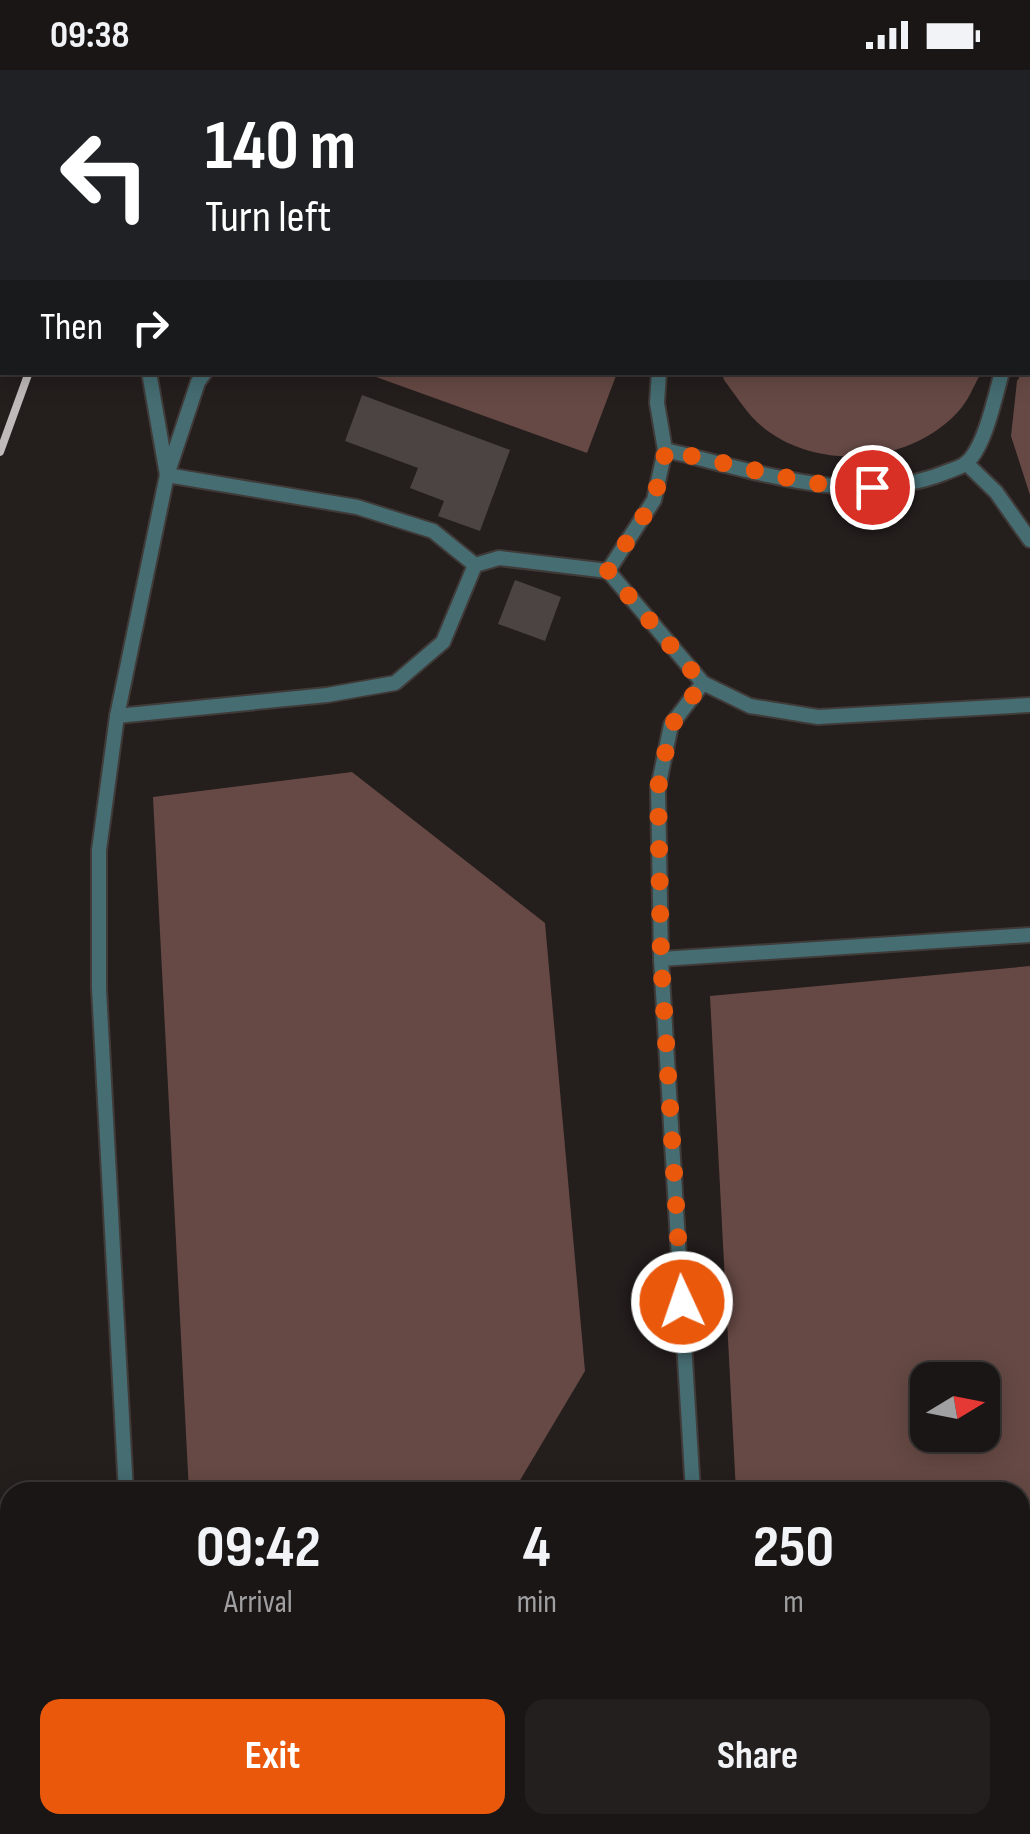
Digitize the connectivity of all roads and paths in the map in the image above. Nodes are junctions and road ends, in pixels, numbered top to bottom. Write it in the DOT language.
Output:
graph roads {
  1 [pos="150,375"];
  2 [pos="203,375"];
  3 [pos="659,375"];
  4 [pos="1001,375"];
  5 [pos="666,450"];
  6 [pos="966,464"];
  7 [pos="167,476"];
  8 [pos="1030,540"];
  9 [pos="476,564"];
  10 [pos="608,571"];
  11 [pos="702,683"];
  12 [pos="1030,706"];
  13 [pos="117,716"];
  14 [pos="1030,934"];
  15 [pos="661,959"];
  16 [pos="125,1482"];
  17 [pos="692,1482"];
  1 -- 7 [label="lane"];
  2 -- 7 [label="lane"];
  3 -- 5 [label="lane"];
  4 -- 6 [label="lane"];
  5 -- 6 [label="lane"];
  5 -- 10 [label="lane"];
  6 -- 8 [label="lane"];
  7 -- 9 [label="lane"];
  7 -- 13 [label="lane"];
  9 -- 10 [label="lane"];
  9 -- 13 [label="lane"];
  10 -- 11 [label="lane"];
  11 -- 12 [label="lane"];
  11 -- 15 [label="lane"];
  13 -- 16 [label="lane"];
  14 -- 15 [label="lane"];
  15 -- 17 [label="lane"];
}
